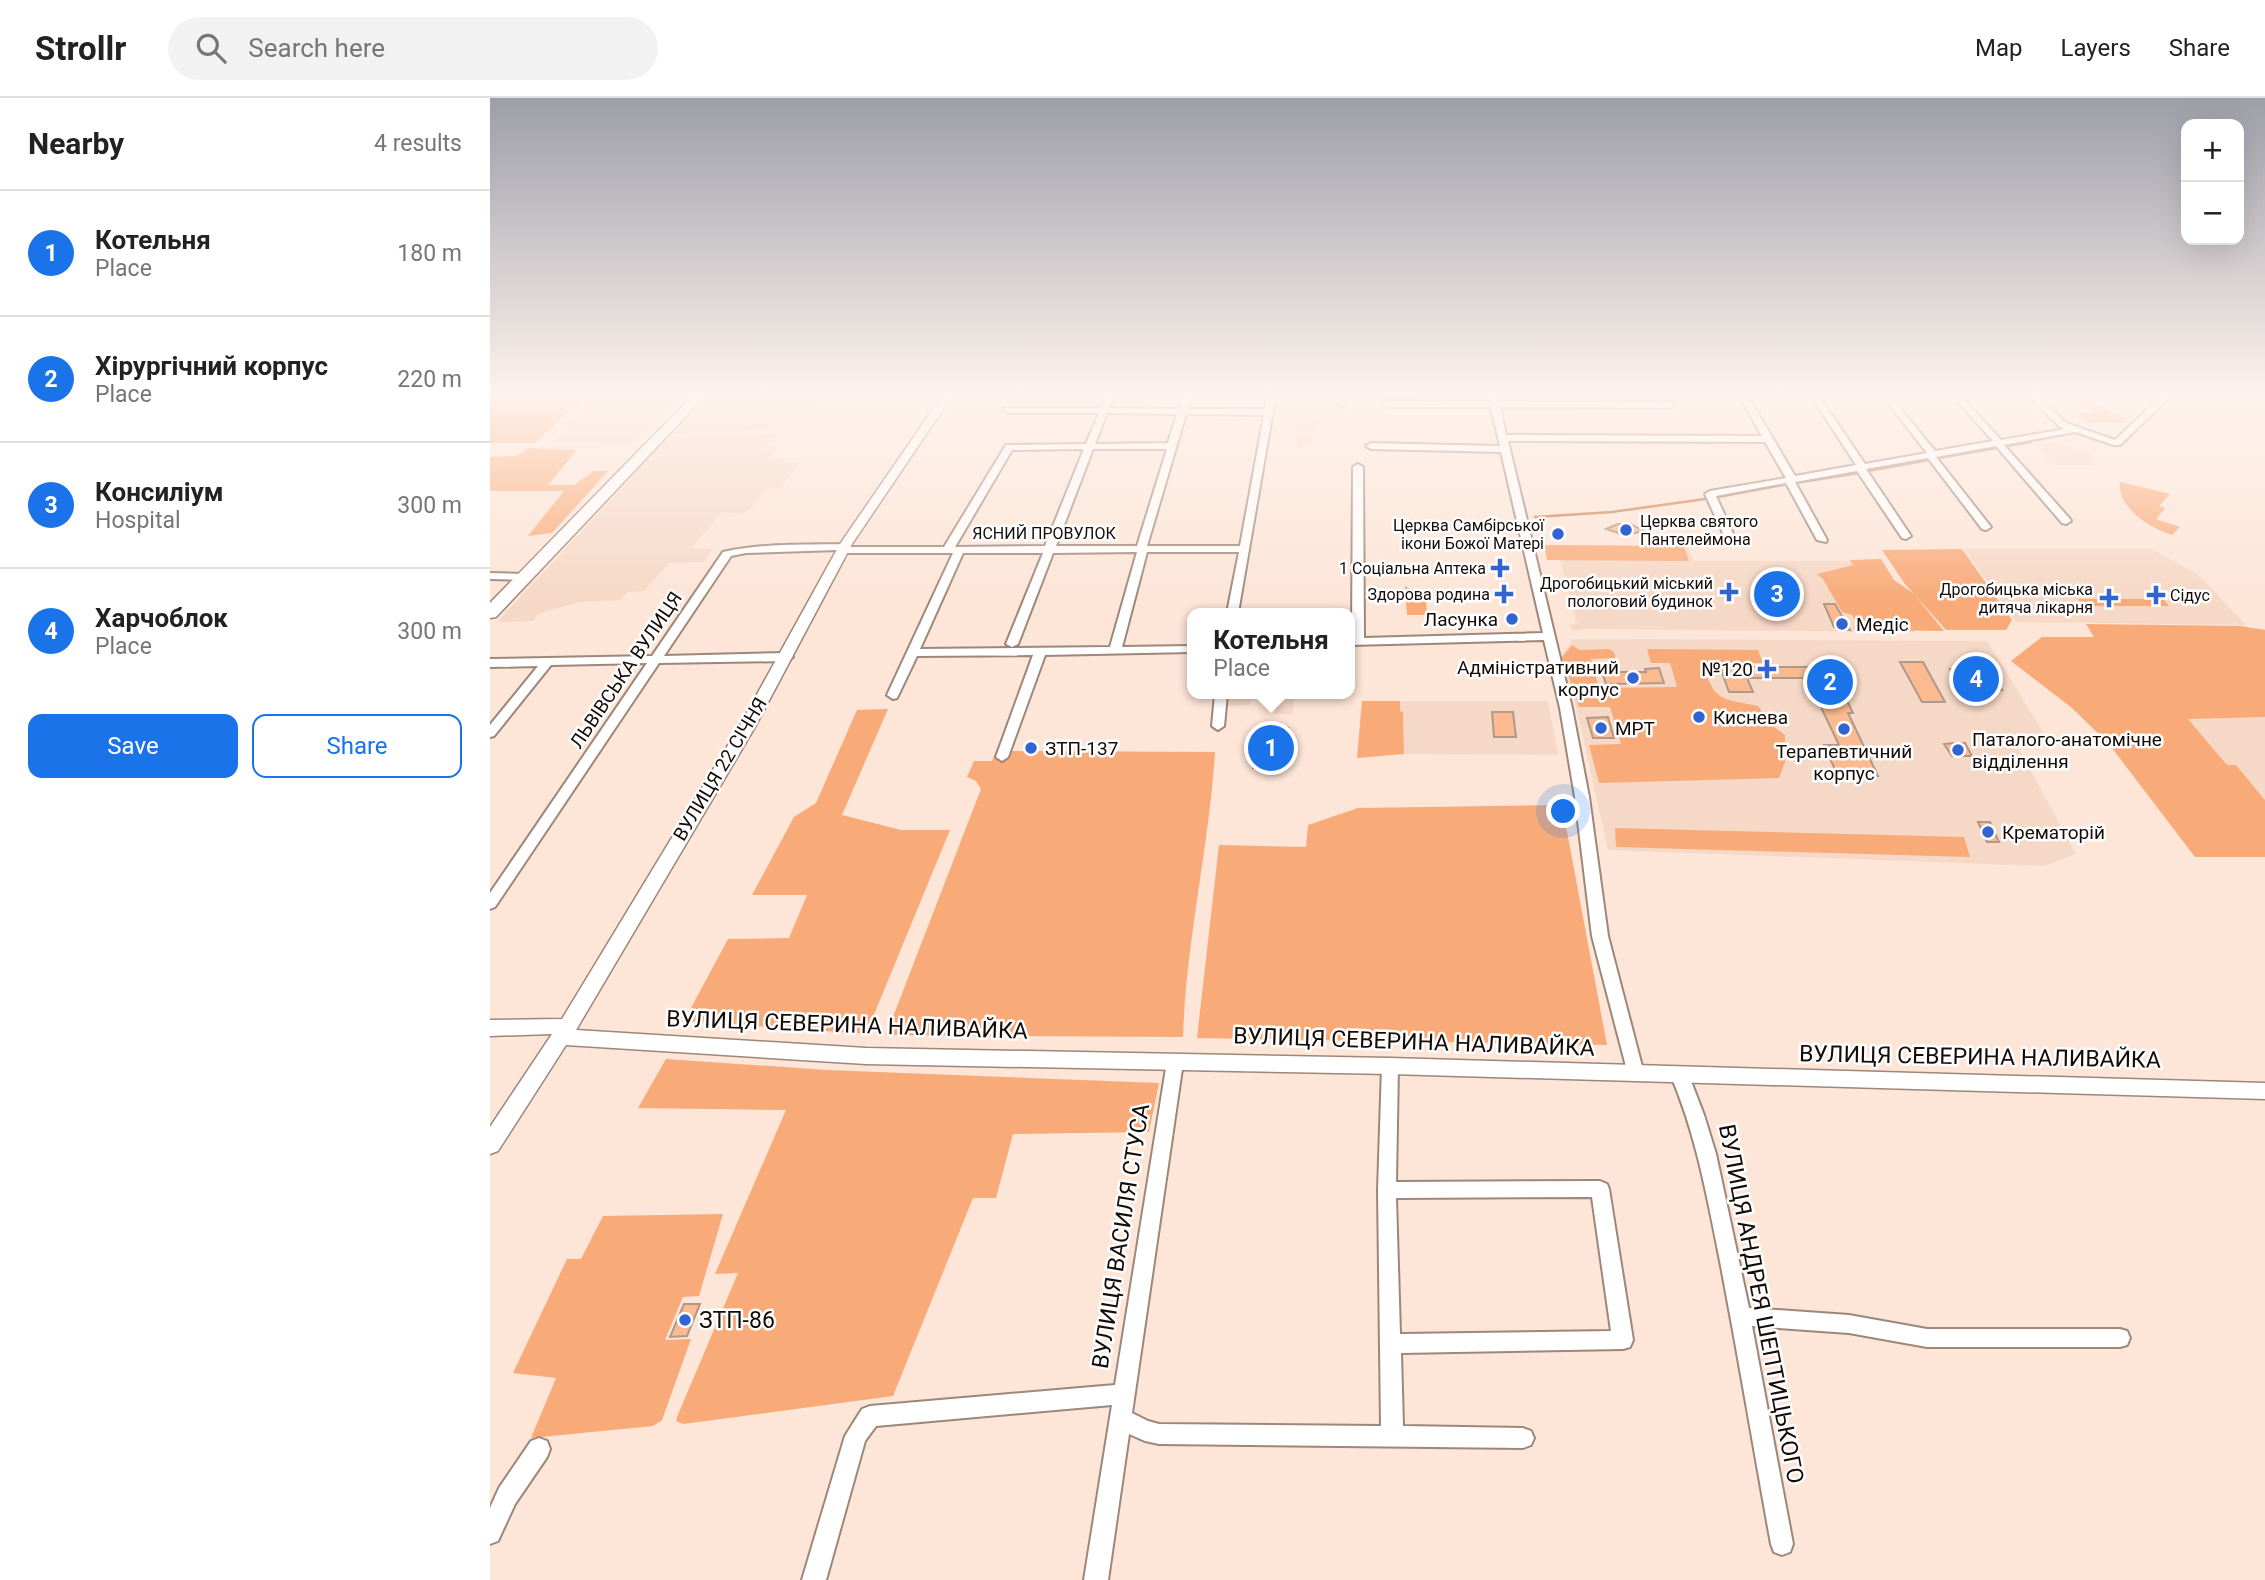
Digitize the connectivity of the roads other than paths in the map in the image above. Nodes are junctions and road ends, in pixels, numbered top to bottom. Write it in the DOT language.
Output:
graph roads {
  1 [pos="635,462"];
  2 [pos="902,462"];
  3 [pos="1001,462"];
  4 [pos="1083,462"];
  5 [pos="1168,462"];
  6 [pos="1259,462"];
  7 [pos="1506,462"];
  8 [pos="1780,462"];
  9 [pos="1858,462"];
  10 [pos="1889,462"];
  11 [pos="1936,462"];
  12 [pos="2015,462"];
  13 [pos="1357,467"];
  14 [pos="1861,467"];
  15 [pos="1790,480"];
  16 [pos="2066,521"];
  17 [pos="1986,527"];
  18 [pos="1906,536"];
  19 [pos="1730,538"];
  20 [pos="1822,540"];
  21 [pos="844,548"];
  22 [pos="954,549"];
  23 [pos="1049,549"];
  24 [pos="1142,549"];
  25 [pos="1244,549"];
  26 [pos="490,576"];
  27 [pos="525,577"];
  28 [pos="1234,608"];
  29 [pos="1355,608"];
  30 [pos="490,613"];
  31 [pos="1547,636"];
  32 [pos="1355,641"];
  33 [pos="1012,644"];
  34 [pos="1187,649"];
  35 [pos="1115,650"];
  36 [pos="1040,651"];
  37 [pos="911,653"];
  38 [pos="787,657"];
  39 [pos="657,660"];
  40 [pos="547,662"];
  41 [pos="490,663"];
  42 [pos="892,695"];
  43 [pos="1221,699"];
  44 [pos="1218,726"];
  45 [pos="490,733"];
  46 [pos="1002,757"];
  47 [pos="490,904"];
  48 [pos="490,1028"];
  49 [pos="565,1031"];
  50 [pos="1175,1062"];
  51 [pos="1390,1066"];
  52 [pos="1636,1074"];
  53 [pos="1680,1076"];
  54 [pos="2265,1091"];
  55 [pos="490,1145"];
  56 [pos="1387,1190"];
  57 [pos="1741,1316"];
  58 [pos="2120,1338"];
  59 [pos="1390,1343"];
  60 [pos="1123,1393"];
  61 [pos="1120,1418"];
  62 [pos="1392,1436"];
  63 [pos="1523,1438"];
  64 [pos="539,1448"];
  65 [pos="490,1532"];
  66 [pos="1782,1544"];
  67 [pos="814,1580"];
  68 [pos="1096,1580"];
  1 -- 27 [label="main road"];
  2 -- 21 [label="street, ВУЛИЦЯ 22 СІЧНЯ"];
  3 -- 22 [label="street"];
  4 -- 23 [label="street"];
  5 -- 24 [label="street"];
  6 -- 25 [label="street"];
  7 -- 31 [label="street"];
  8 -- 15 [label="street"];
  9 -- 14 [label="street"];
  10 -- 14 [label="street"];
  11 -- 17 [label="street"];
  12 -- 16 [label="street"];
  13 -- 29 [label="street"];
  14 -- 15 [label="street"];
  14 -- 18 [label="street"];
  15 -- 19 [label="street"];
  15 -- 20 [label="street"];
  21 -- 22 [label="street, ЯСНИЙ ПРОВУЛОК"];
  21 -- 38 [label="street, ВУЛИЦЯ 22 СІЧНЯ"];
  21 -- 39 [label="street, ЛЬВІВСЬКА ВУЛИЦЯ"];
  22 -- 23 [label="street, ЯСНИЙ ПРОВУЛОК"];
  22 -- 37 [label="street"];
  23 -- 24 [label="street, ЯСНИЙ ПРОВУЛОК"];
  23 -- 33 [label="street"];
  24 -- 25 [label="street, ЯСНИЙ ПРОВУЛОК"];
  24 -- 35 [label="street"];
  25 -- 28 [label="street"];
  26 -- 27 [label="street"];
  27 -- 30 [label="main road"];
  31 -- 32 [label="street"];
  31 -- 52 [label="street"];
  34 -- 35 [label="street"];
  35 -- 36 [label="street"];
  36 -- 37 [label="street"];
  36 -- 46 [label="street"];
  37 -- 42 [label="street"];
  38 -- 39 [label="street"];
  38 -- 49 [label="street, ВУЛИЦЯ 22 СІЧНЯ"];
  39 -- 40 [label="street"];
  39 -- 47 [label="street, ЛЬВІВСЬКА ВУЛИЦЯ"];
  40 -- 41 [label="street"];
  40 -- 45 [label="street"];
  43 -- 44 [label="street"];
  48 -- 49 [label="street, ВУЛИЦЯ СЕВЕРИНА НАЛИВАЙКА"];
  49 -- 50 [label="street, ВУЛИЦЯ СЕВЕРИНА НАЛИВАЙКА"];
  49 -- 55 [label="street, ВУЛИЦЯ 22 СІЧНЯ"];
  50 -- 51 [label="street, ВУЛИЦЯ СЕВЕРИНА НАЛИВАЙКА"];
  50 -- 60 [label="street, ВУЛИЦЯ ВАСИЛЯ СТУСА"];
  51 -- 52 [label="street, ВУЛИЦЯ СЕВЕРИНА НАЛИВАЙКА"];
  51 -- 56 [label="street"];
  52 -- 53 [label="street, ВУЛИЦЯ СЕВЕРИНА НАЛИВАЙКА"];
  53 -- 54 [label="street, ВУЛИЦЯ СЕВЕРИНА НАЛИВАЙКА"];
  53 -- 57 [label="street, ВУЛИЦЯ АНДРЕЯ ШЕПТИЦЬКОГО"];
  56 -- 59 [label="street"];
  56 -- 59 [label="street"];
  57 -- 58 [label="street"];
  57 -- 66 [label="street, ВУЛИЦЯ АНДРЕЯ ШЕПТИЦЬКОГО"];
  59 -- 62 [label="street"];
  60 -- 61 [label="street, ВУЛИЦЯ ВАСИЛЯ СТУСА"];
  60 -- 67 [label="street"];
  61 -- 62 [label="street"];
  61 -- 68 [label="street, ВУЛИЦЯ ВАСИЛЯ СТУСА"];
  62 -- 63 [label="street"];
  64 -- 65 [label="street"];
}
